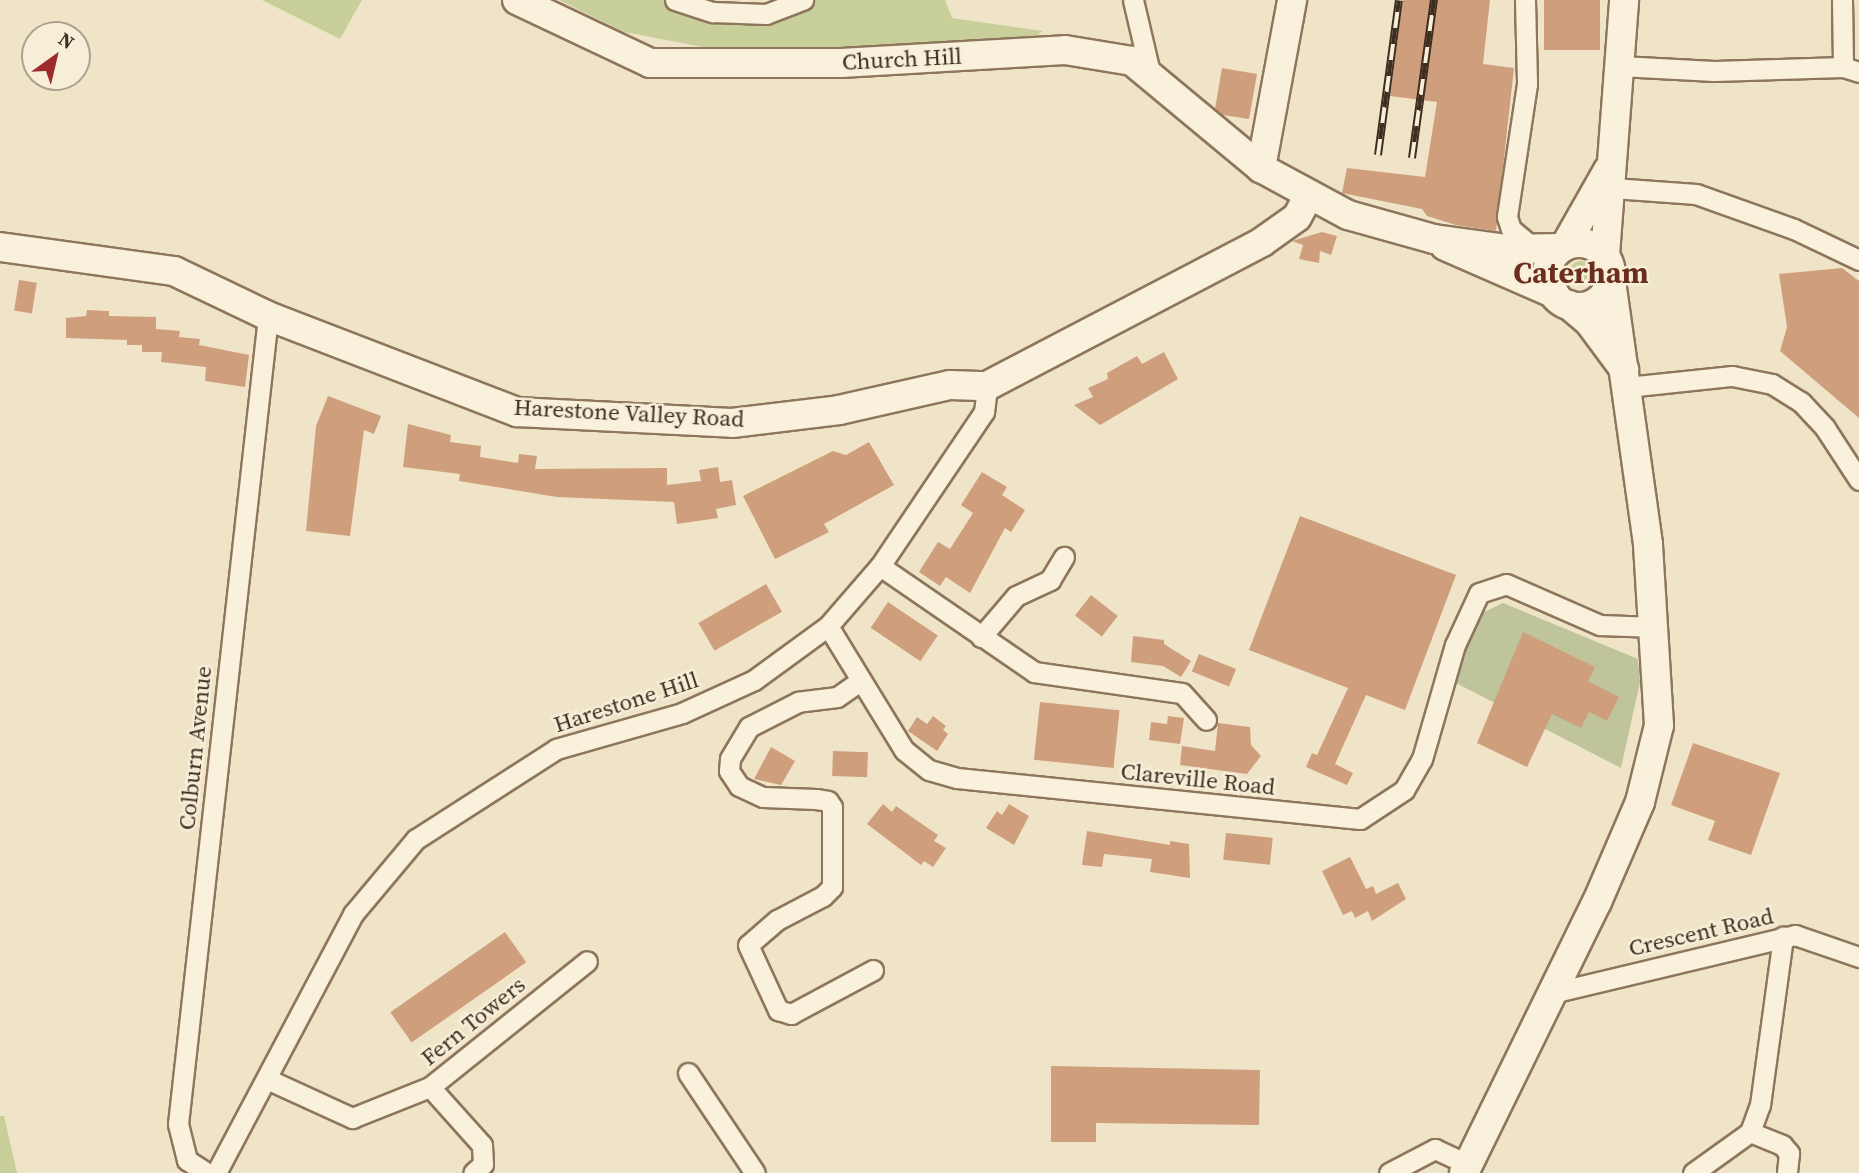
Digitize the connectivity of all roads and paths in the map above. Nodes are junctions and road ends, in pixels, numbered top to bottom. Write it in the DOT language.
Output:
graph roads {
  1 [pos="517,0"];
  2 [pos="675,0"];
  3 [pos="803,0"];
  4 [pos="1133,0"];
  5 [pos="1292,0"];
  6 [pos="1525,0"];
  7 [pos="1624,0"];
  8 [pos="1842,0"];
  9 [pos="1620,66"];
  10 [pos="1851,69"];
  11 [pos="1151,78"];
  12 [pos="1261,168"];
  13 [pos="1612,177"];
  14 [pos="1309,195"];
  15 [pos="1434,239"];
  16 [pos="0,247"];
  17 [pos="1554,249"];
  18 [pos="1859,260"];
  19 [pos="1608,268"];
  20 [pos="1562,299"];
  21 [pos="268,316"];
  22 [pos="1625,378"];
  23 [pos="987,386"];
  24 [pos="1859,480"];
  25 [pos="1064,556"];
  26 [pos="880,566"];
  27 [pos="828,626"];
  28 [pos="1656,628"];
  29 [pos="981,637"];
  30 [pos="860,681"];
  31 [pos="1206,720"];
  32 [pos="1783,937"];
  33 [pos="1859,957"];
  34 [pos="587,961"];
  35 [pos="873,970"];
  36 [pos="1552,993"];
  37 [pos="688,1073"];
  38 [pos="267,1079"];
  39 [pos="430,1087"];
  40 [pos="1750,1132"];
  41 [pos="1466,1168"];
  42 [pos="207,1173"];
  43 [pos="215,1173"];
  44 [pos="474,1173"];
  45 [pos="755,1173"];
  46 [pos="1389,1173"];
  47 [pos="1693,1173"];
  48 [pos="1787,1173"];
  1 -- 11 [label="main road, Church Hill"];
  2 -- 3 [label="street"];
  4 -- 11 [label="street"];
  5 -- 12 [label="main road"];
  6 -- 17 [label="street"];
  7 -- 9 [label="main road"];
  8 -- 10 [label="street"];
  9 -- 10 [label="street"];
  9 -- 13 [label="main road"];
  11 -- 12 [label="main road, Church Hill"];
  12 -- 14 [label="main road, Church Hill"];
  13 -- 17 [label="main road"];
  13 -- 18 [label="street"];
  13 -- 19 [label="main road"];
  14 -- 15 [label="main road, Church Hill"];
  14 -- 23 [label="main road, Harestone Valley Road"];
  15 -- 17 [label="main road"];
  15 -- 20 [label="main road"];
  16 -- 21 [label="main road, Harestone Valley Road"];
  17 -- 19 [label="main road"];
  17 -- 20 [label="main road"];
  19 -- 20 [label="main road"];
  19 -- 22 [label="main road"];
  20 -- 22 [label="main road"];
  21 -- 23 [label="main road, Harestone Valley Road"];
  21 -- 42 [label="street, Colburn Avenue"];
  22 -- 24 [label="street"];
  22 -- 28 [label="main road"];
  23 -- 26 [label="street, Harestone Hill"];
  25 -- 29 [label="street"];
  26 -- 27 [label="street, Harestone Hill"];
  26 -- 29 [label="street"];
  27 -- 30 [label="street, Clareville Road"];
  27 -- 38 [label="street, Harestone Hill"];
  28 -- 30 [label="street, Clareville Road"];
  28 -- 36 [label="main road"];
  29 -- 31 [label="street"];
  30 -- 35 [label="street"];
  32 -- 33 [label="street, Crescent Road"];
  32 -- 36 [label="street, Crescent Road"];
  32 -- 40 [label="street"];
  34 -- 39 [label="street, Fern Towers"];
  36 -- 41 [label="main road"];
  37 -- 45 [label="street"];
  38 -- 39 [label="street, Fern Towers"];
  38 -- 43 [label="street, Harestone Hill"];
  39 -- 44 [label="street"];
  40 -- 47 [label="street"];
  40 -- 48 [label="street"];
  41 -- 46 [label="street"];
}
